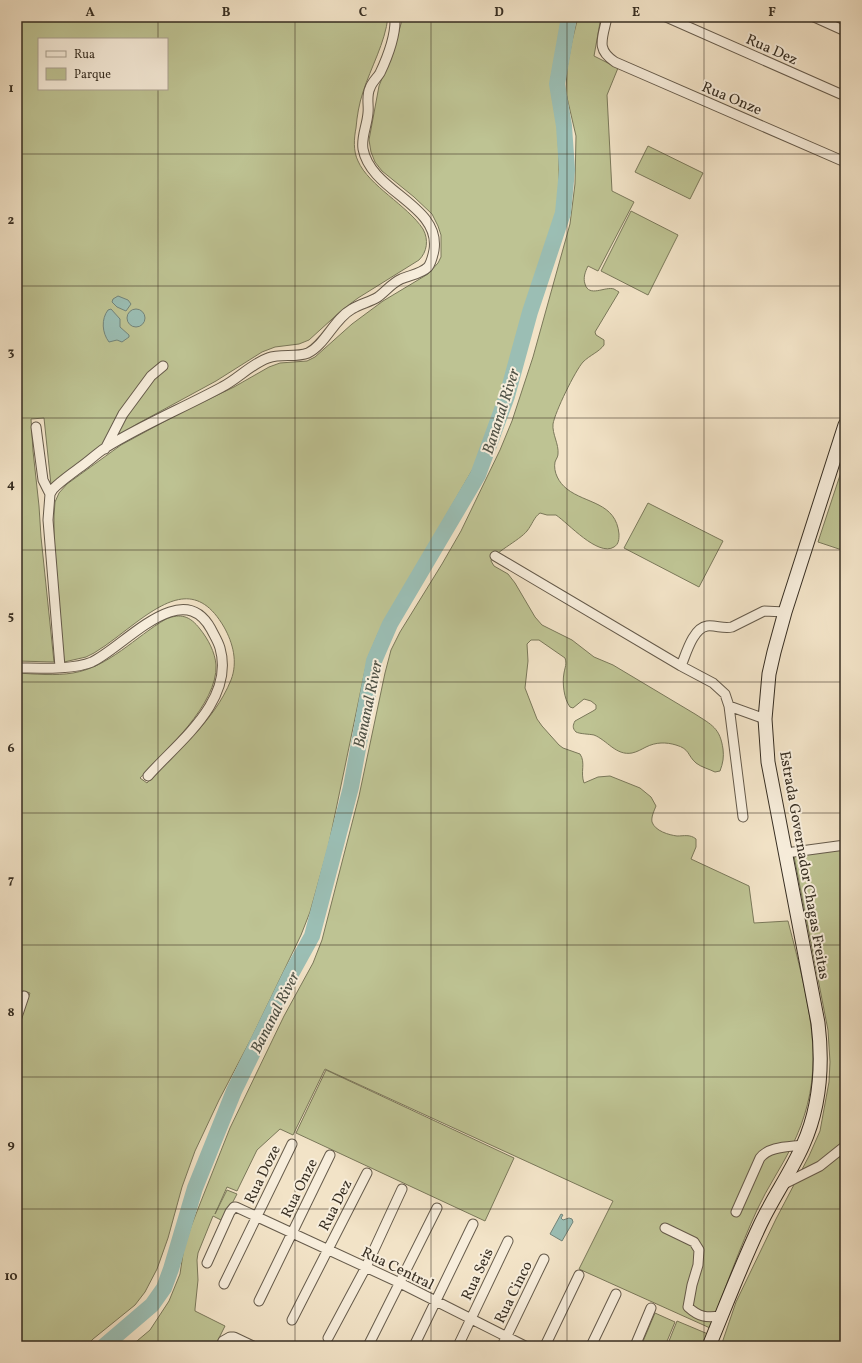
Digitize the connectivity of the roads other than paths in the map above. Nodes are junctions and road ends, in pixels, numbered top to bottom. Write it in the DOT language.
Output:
graph roads {
  1 [pos="395,17"];
  2 [pos="607,17"];
  3 [pos="666,17"];
  4 [pos="814,17"];
  5 [pos="845,31"];
  6 [pos="845,96"];
  7 [pos="845,162"];
  8 [pos="163,366"];
  9 [pos="845,424"];
  10 [pos="36,427"];
  11 [pos="105,449"];
  12 [pos="50,494"];
  13 [pos="495,556"];
  14 [pos="785,612"];
  15 [pos="681,666"];
  16 [pos="60,667"];
  17 [pos="17,668"];
  18 [pos="729,706"];
  19 [pos="765,719"];
  20 [pos="148,776"];
  21 [pos="743,817"];
  22 [pos="845,845"];
  23 [pos="786,853"];
  24 [pos="24,996"];
  25 [pos="17,1017"];
  26 [pos="292,1144"];
  27 [pos="803,1145"];
  28 [pos="845,1146"];
  29 [pos="330,1155"];
  30 [pos="367,1173"];
  31 [pos="781,1186"];
  32 [pos="402,1189"];
  33 [pos="437,1208"];
  34 [pos="736,1212"];
  35 [pos="254,1215"];
  36 [pos="473,1224"];
  37 [pos="665,1228"];
  38 [pos="292,1233"];
  39 [pos="508,1241"];
  40 [pos="328,1250"];
  41 [pos="544,1259"];
  42 [pos="207,1263"];
  43 [pos="366,1268"];
  44 [pos="579,1275"];
  45 [pos="400,1283"];
  46 [pos="224,1284"];
  47 [pos="616,1294"];
  48 [pos="259,1301"];
  49 [pos="436,1302"];
  50 [pos="651,1308"];
  51 [pos="721,1316"];
  52 [pos="471,1319"];
  53 [pos="292,1320"];
  54 [pos="507,1337"];
  55 [pos="328,1338"];
  56 [pos="221,1346"];
  57 [pos="253,1346"];
  58 [pos="368,1346"];
  59 [pos="414,1346"];
  60 [pos="458,1346"];
  61 [pos="502,1346"];
  62 [pos="525,1346"];
  63 [pos="545,1346"];
  64 [pos="591,1346"];
  65 [pos="634,1346"];
  66 [pos="709,1346"];
  1 -- 11 [label="street"];
  2 -- 7 [label="street, Rua Onze"];
  3 -- 6 [label="street, Rua Dez"];
  4 -- 5 [label="street"];
  8 -- 11 [label="street"];
  9 -- 14 [label="main road, Estrada Governador Chagas Freitas"];
  10 -- 12 [label="street"];
  11 -- 12 [label="street"];
  12 -- 16 [label="street"];
  13 -- 15 [label="street"];
  14 -- 15 [label="street"];
  14 -- 19 [label="main road, Estrada Governador Chagas Freitas"];
  15 -- 18 [label="street"];
  16 -- 17 [label="street"];
  16 -- 20 [label="street"];
  18 -- 19 [label="street"];
  18 -- 21 [label="street"];
  19 -- 23 [label="main road, Estrada Governador Chagas Freitas"];
  22 -- 23 [label="street"];
  23 -- 27 [label="main road, Estrada Governador Chagas Freitas"];
  24 -- 25 [label="street"];
  26 -- 35 [label="street, Rua Doze"];
  27 -- 31 [label="main road, Estrada Governador Chagas Freitas"];
  27 -- 34 [label="street"];
  28 -- 31 [label="street"];
  29 -- 38 [label="street, Rua Onze"];
  30 -- 40 [label="street, Rua Dez"];
  31 -- 51 [label="main road, Estrada Governador Chagas Freitas"];
  32 -- 43 [label="street"];
  33 -- 45 [label="street"];
  35 -- 38 [label="street, Rua Central"];
  35 -- 42 [label="street, Rua Central"];
  35 -- 46 [label="street, Rua Doze"];
  36 -- 49 [label="street"];
  37 -- 51 [label="street"];
  38 -- 40 [label="street, Rua Central"];
  38 -- 48 [label="street, Rua Onze"];
  39 -- 52 [label="street, Rua Seis"];
  40 -- 43 [label="street, Rua Central"];
  40 -- 53 [label="street, Rua Dez"];
  41 -- 54 [label="street, Rua Cinco"];
  43 -- 45 [label="street, Rua Central"];
  43 -- 55 [label="street"];
  44 -- 63 [label="street"];
  45 -- 49 [label="street, Rua Central"];
  45 -- 58 [label="street"];
  47 -- 64 [label="street"];
  49 -- 52 [label="street, Rua Central"];
  49 -- 59 [label="street"];
  50 -- 65 [label="street"];
  51 -- 66 [label="main road, Estrada Governador Chagas Freitas"];
  52 -- 54 [label="street, Rua Central"];
  52 -- 60 [label="street, Rua Seis"];
  54 -- 61 [label="street, Rua Cinco"];
  54 -- 62 [label="street, Rua Central"];
  56 -- 57 [label="street"];
}
